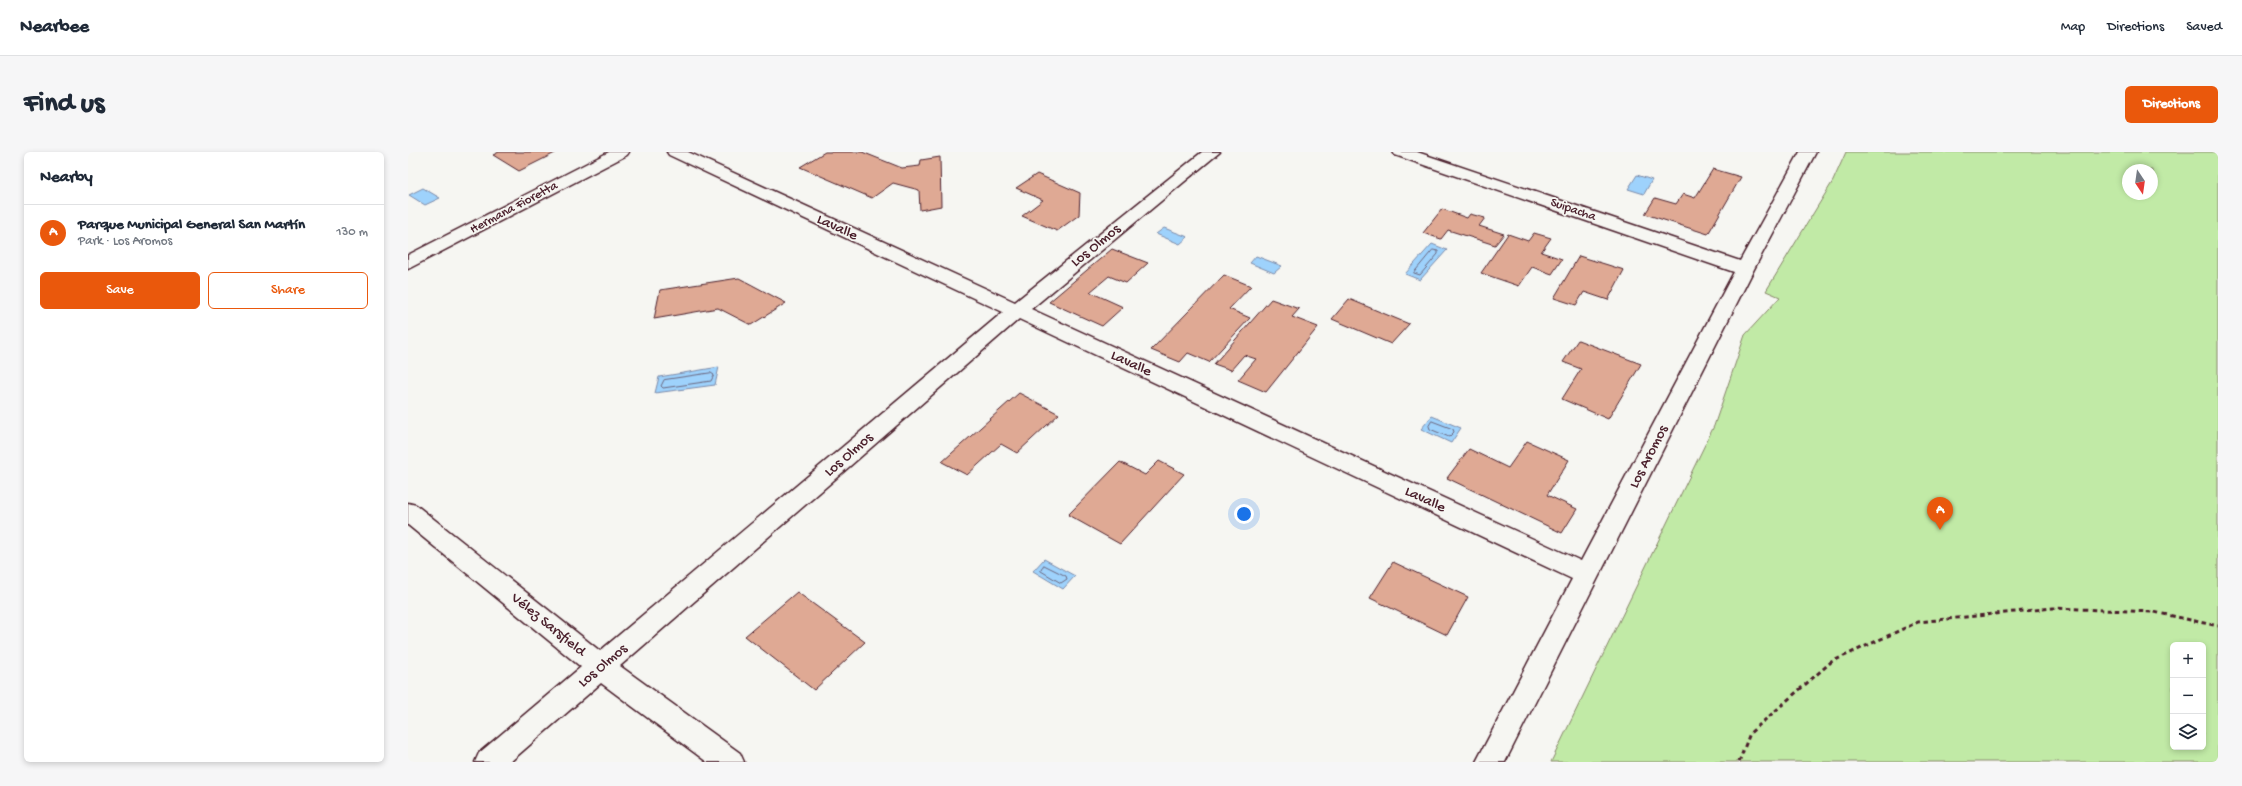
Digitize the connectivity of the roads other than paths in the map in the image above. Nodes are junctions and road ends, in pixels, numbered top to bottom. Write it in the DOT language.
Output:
graph roads {
  1 [pos="621,152"];
  2 [pos="675,152"];
  3 [pos="1212,152"];
  4 [pos="1401,152"];
  5 [pos="1808,152"];
  6 [pos="408,263"];
  7 [pos="1745,268"];
  8 [pos="1016,311"];
  9 [pos="408,512"];
  10 [pos="1588,575"];
  11 [pos="601,668"];
  12 [pos="489,762"];
  13 [pos="730,762"];
  14 [pos="1490,762"];
  1 -- 6 [label="street, Hermana Fioretta"];
  2 -- 8 [label="street, Lavalle"];
  3 -- 8 [label="street, Los Olmos"];
  4 -- 7 [label="street, Suipacha"];
  5 -- 7 [label="street, Los Aromos"];
  7 -- 10 [label="street, Los Aromos"];
  8 -- 10 [label="street, Lavalle"];
  8 -- 11 [label="street, Los Olmos"];
  9 -- 11 [label="street, Vélez Sarsfield"];
  10 -- 14 [label="street, Los Aromos"];
  11 -- 12 [label="street, Los Olmos"];
  11 -- 13 [label="street, Vélez Sarsfield"];
}
